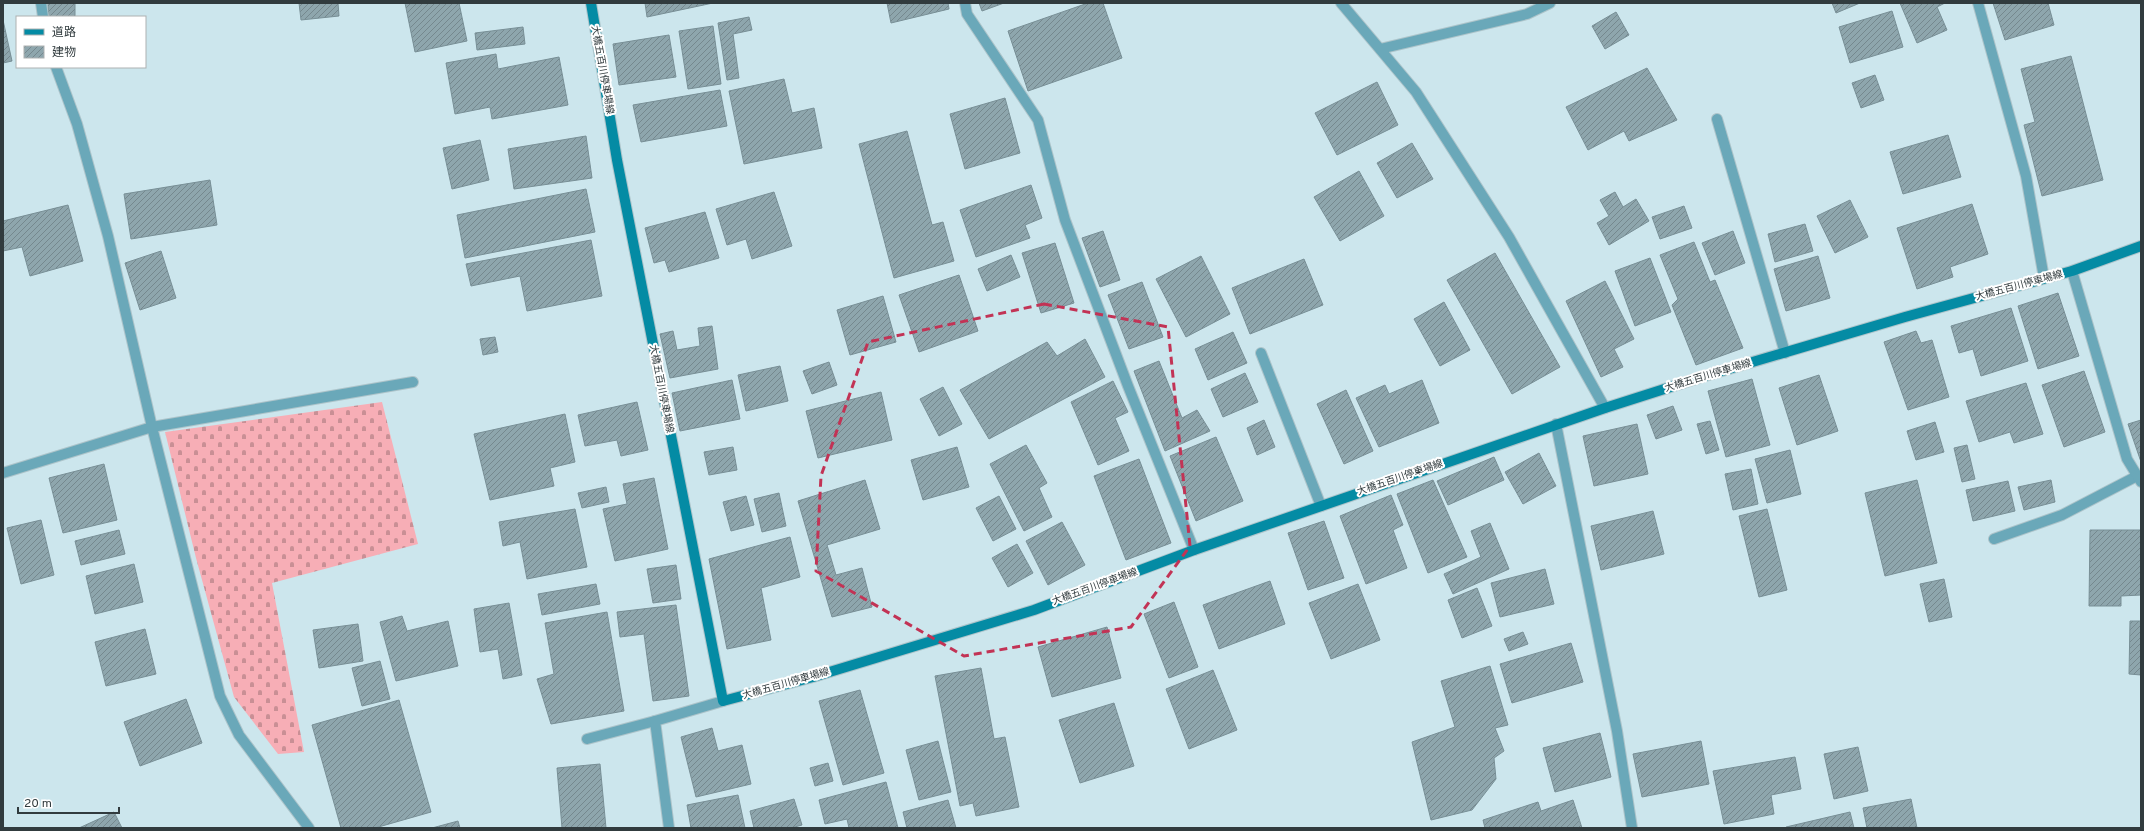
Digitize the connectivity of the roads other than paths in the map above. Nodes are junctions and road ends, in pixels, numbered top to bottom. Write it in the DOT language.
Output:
graph roads {
  1 [pos="41,3"];
  2 [pos="591,3"];
  3 [pos="965,3"];
  4 [pos="1341,3"];
  5 [pos="1550,3"];
  6 [pos="1978,3"];
  7 [pos="43,16"];
  8 [pos="1380,49"];
  9 [pos="56,68"];
  10 [pos="1717,119"];
  11 [pos="2141,246"];
  12 [pos="2072,271"];
  13 [pos="2044,278"];
  14 [pos="1261,353"];
  15 [pos="1785,353"];
  16 [pos="413,382"];
  17 [pos="1605,408"];
  18 [pos="1556,424"];
  19 [pos="152,427"];
  20 [pos="3,473"];
  21 [pos="2139,479"];
  22 [pos="1321,506"];
  23 [pos="1994,539"];
  24 [pos="1194,550"];
  25 [pos="723,701"];
  26 [pos="655,721"];
  27 [pos="587,739"];
  28 [pos="309,828"];
  29 [pos="669,828"];
  30 [pos="1632,828"];
  1 -- 7 [label="street"];
  2 -- 25 [label="main road, 大橋五百川停車場線"];
  3 -- 24 [label="street"];
  4 -- 8 [label="street"];
  5 -- 8 [label="street"];
  6 -- 13 [label="street"];
  8 -- 17 [label="street"];
  9 -- 19 [label="street"];
  10 -- 15 [label="street"];
  11 -- 12 [label="main road, 大橋五百川停車場線"];
  12 -- 13 [label="main road, 大橋五百川停車場線"];
  12 -- 21 [label="street"];
  13 -- 15 [label="main road, 大橋五百川停車場線"];
  14 -- 22 [label="street"];
  15 -- 17 [label="main road, 大橋五百川停車場線"];
  16 -- 19 [label="street"];
  17 -- 18 [label="main road, 大橋五百川停車場線"];
  18 -- 22 [label="main road, 大橋五百川停車場線"];
  18 -- 30 [label="street"];
  19 -- 20 [label="street"];
  19 -- 28 [label="street"];
  21 -- 23 [label="street"];
  22 -- 24 [label="main road, 大橋五百川停車場線"];
  24 -- 25 [label="main road, 大橋五百川停車場線"];
  25 -- 26 [label="street"];
  26 -- 27 [label="street"];
  26 -- 29 [label="street"];
}
